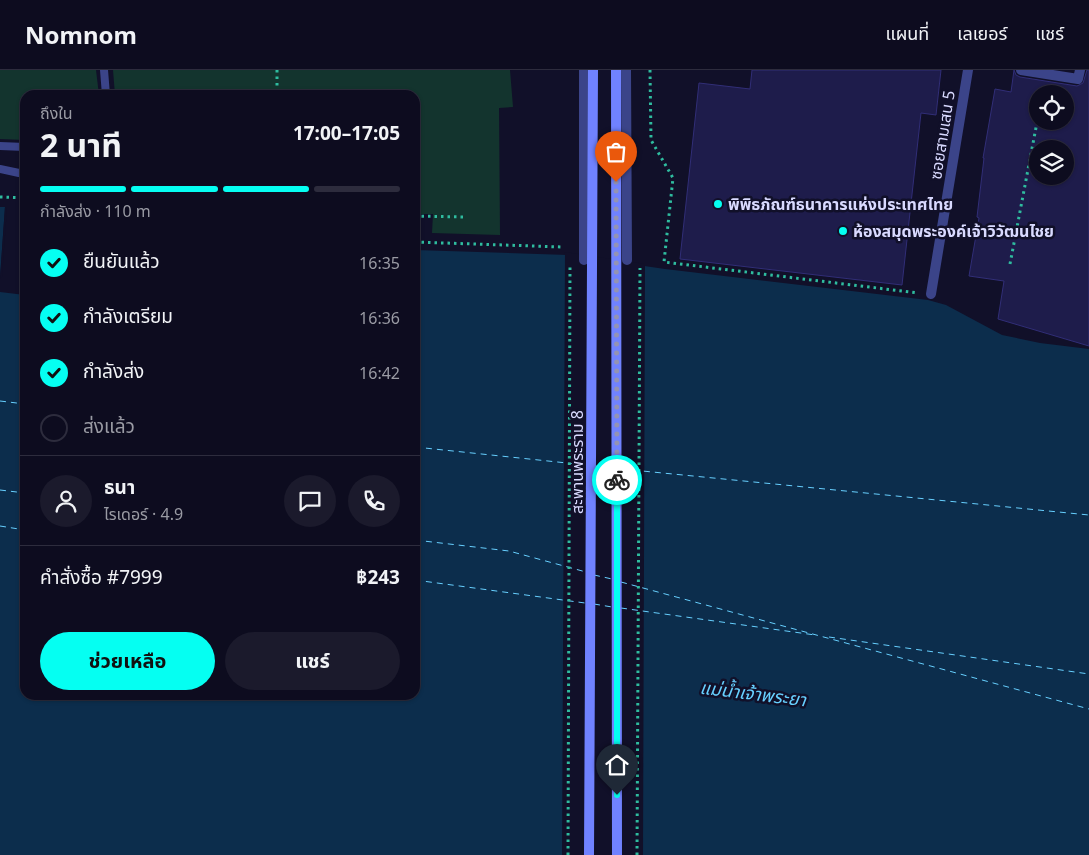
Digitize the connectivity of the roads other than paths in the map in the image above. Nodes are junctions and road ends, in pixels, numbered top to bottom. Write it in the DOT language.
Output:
graph roads {
  1 [pos="104,70"];
  2 [pos="584,70"];
  3 [pos="594,70"];
  4 [pos="616,70"];
  5 [pos="626,70"];
  6 [pos="968,70"];
  7 [pos="1021,70"];
  8 [pos="1080,70"];
  9 [pos="106,90"];
  10 [pos="0,146"];
  11 [pos="20,147"];
  12 [pos="0,169"];
  13 [pos="20,173"];
  14 [pos="584,260"];
  15 [pos="627,260"];
  16 [pos="931,294"];
  17 [pos="589,855"];
  18 [pos="617,855"];
  1 -- 9 [label="lane"];
  2 -- 14 [label="street"];
  3 -- 17 [label="main road, สะพานพระราม 8"];
  4 -- 18 [label="main road"];
  5 -- 15 [label="street"];
  6 -- 16 [label="street, ซอยสามเสน 5"];
  7 -- 8 [label="street"];
  10 -- 11 [label="lane"];
  12 -- 13 [label="lane"];
}
